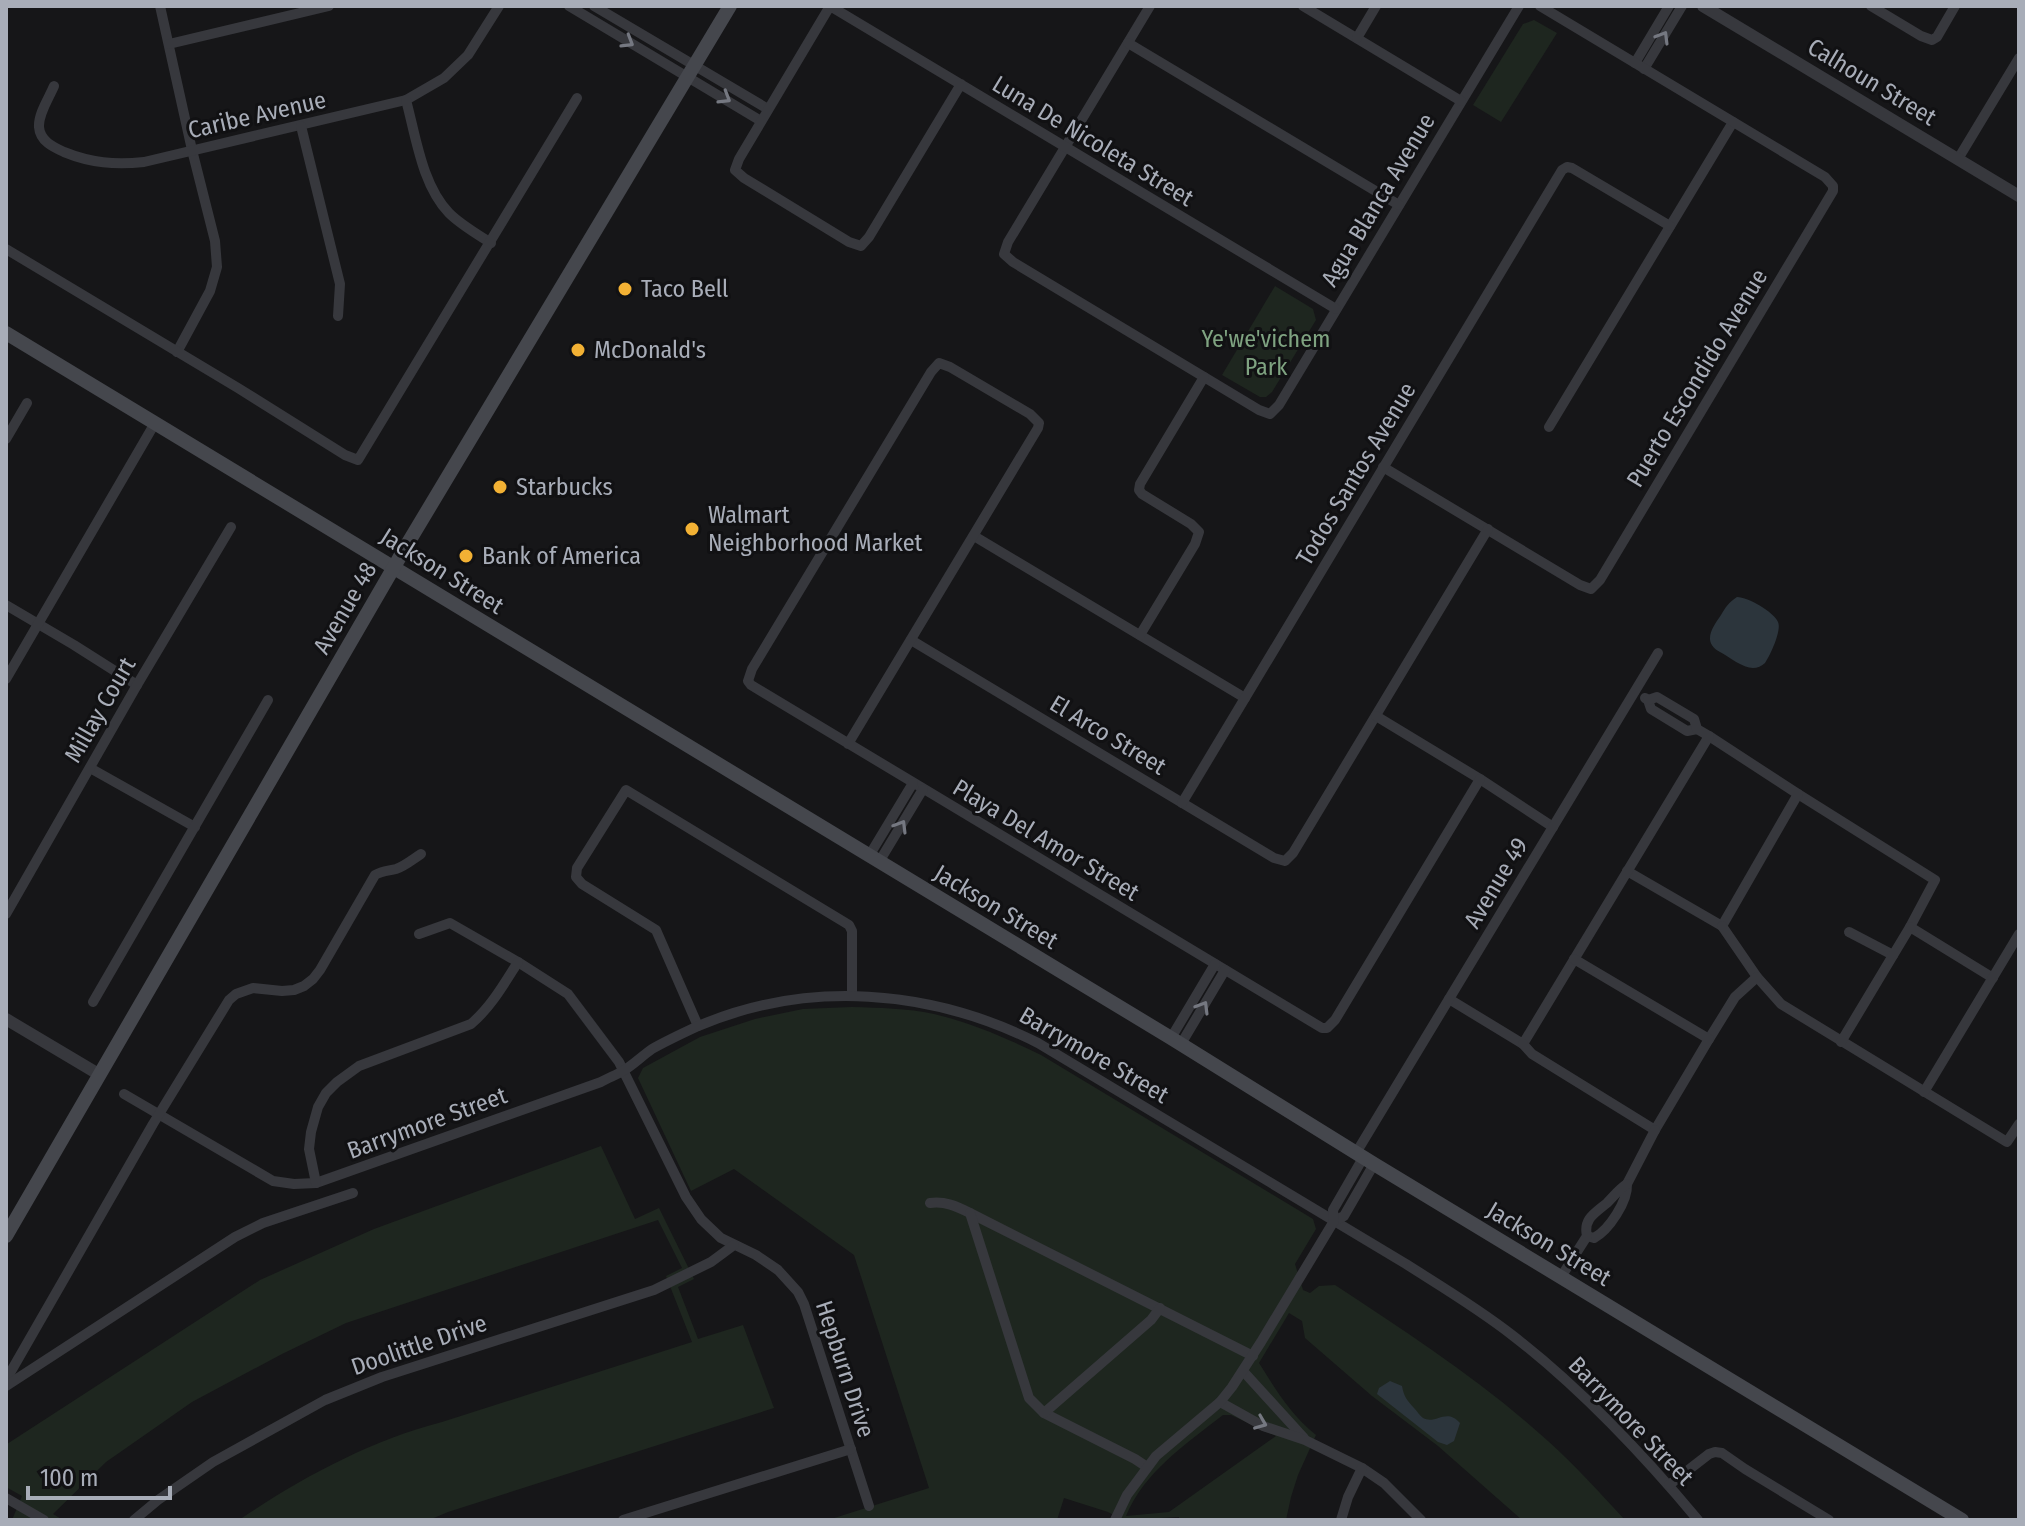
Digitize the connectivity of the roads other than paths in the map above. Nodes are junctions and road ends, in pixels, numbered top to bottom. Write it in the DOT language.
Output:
graph roads {
  1 [pos="160,6"];
  2 [pos="329,6"];
  3 [pos="499,6"];
  4 [pos="569,6"];
  5 [pos="594,6"];
  6 [pos="730,6"];
  7 [pos="830,6"];
  8 [pos="1150,6"];
  9 [pos="1303,6"];
  10 [pos="1376,6"];
  11 [pos="1519,6"];
  12 [pos="1540,6"];
  13 [pos="1669,6"];
  14 [pos="1682,6"];
  15 [pos="1703,6"];
  16 [pos="1871,6"];
  17 [pos="1955,6"];
  18 [pos="1357,38"];
  19 [pos="1128,43"];
  20 [pos="169,44"];
  21 [pos="2019,58"];
  22 [pos="1640,66"];
  23 [pos="691,71"];
  24 [pos="961,84"];
  25 [pos="54,86"];
  26 [pos="577,98"];
  27 [pos="406,100"];
  28 [pos="1461,101"];
  29 [pos="768,109"];
  30 [pos="761,121"];
  31 [pos="1733,122"];
  32 [pos="301,126"];
  33 [pos="1066,147"];
  34 [pos="192,150"];
  35 [pos="1958,159"];
  36 [pos="2019,196"];
  37 [pos="1399,205"];
  38 [pos="1670,226"];
  39 [pos="491,243"];
  40 [pos="6,249"];
  41 [pos="1336,309"];
  42 [pos="338,316"];
  43 [pos="6,333"];
  44 [pos="177,352"];
  45 [pos="1204,377"];
  46 [pos="27,403"];
  47 [pos="155,423"];
  48 [pos="1549,427"];
  49 [pos="6,439"];
  50 [pos="1383,467"];
  51 [pos="231,527"];
  52 [pos="1488,529"];
  53 [pos="974,536"];
  54 [pos="394,568"];
  55 [pos="6,605"];
  56 [pos="38,623"];
  57 [pos="1140,635"];
  58 [pos="911,640"];
  59 [pos="1658,653"];
  60 [pos="6,679"];
  61 [pos="137,685"];
  62 [pos="1634,691"];
  63 [pos="1245,698"];
  64 [pos="268,700"];
  65 [pos="1648,700"];
  66 [pos="1678,709"];
  67 [pos="1376,716"];
  68 [pos="1671,721"];
  69 [pos="1697,729"];
  70 [pos="1709,736"];
  71 [pos="848,744"];
  72 [pos="90,768"];
  73 [pos="1480,779"];
  74 [pos="918,786"];
  75 [pos="1798,794"];
  76 [pos="1182,803"];
  77 [pos="195,827"];
  78 [pos="1553,827"];
  79 [pos="421,854"];
  80 [pos="874,859"];
  81 [pos="1627,871"];
  82 [pos="6,914"];
  83 [pos="1722,926"];
  84 [pos="1910,927"];
  85 [pos="1849,932"];
  86 [pos="419,934"];
  87 [pos="2019,934"];
  88 [pos="1893,955"];
  89 [pos="1574,959"];
  90 [pos="518,962"];
  91 [pos="1220,967"];
  92 [pos="1757,977"];
  93 [pos="1993,978"];
  94 [pos="852,995"];
  95 [pos="1449,999"];
  96 [pos="93,1002"];
  97 [pos="6,1019"];
  98 [pos="698,1026"];
  99 [pos="1709,1039"];
  100 [pos="1176,1041"];
  101 [pos="1841,1042"];
  102 [pos="1523,1044"];
  103 [pos="624,1071"];
  104 [pos="100,1075"];
  105 [pos="1924,1092"];
  106 [pos="124,1094"];
  107 [pos="158,1115"];
  108 [pos="2019,1124"];
  109 [pos="1655,1130"];
  110 [pos="1364,1158"];
  111 [pos="316,1183"];
  112 [pos="1627,1184"];
  113 [pos="1344,1192"];
  114 [pos="353,1193"];
  115 [pos="1355,1198"];
  116 [pos="930,1203"];
  117 [pos="1599,1209"];
  118 [pos="970,1213"];
  119 [pos="1613,1218"];
  120 [pos="1334,1221"];
  121 [pos="6,1236"];
  122 [pos="1587,1236"];
  123 [pos="734,1245"];
  124 [pos="1561,1277"];
  125 [pos="1160,1308"];
  126 [pos="1253,1356"];
  127 [pos="1243,1371"];
  128 [pos="6,1383"];
  129 [pos="1220,1402"];
  130 [pos="1044,1413"];
  131 [pos="1305,1440"];
  132 [pos="851,1449"];
  133 [pos="1147,1467"];
  134 [pos="1362,1468"];
  135 [pos="1669,1485"];
  136 [pos="6,1498"];
  137 [pos="869,1506"];
  138 [pos="44,1520"];
  139 [pos="134,1520"];
  140 [pos="623,1520"];
  141 [pos="1115,1520"];
  142 [pos="1341,1520"];
  143 [pos="1421,1520"];
  144 [pos="1698,1520"];
  145 [pos="1829,1520"];
  146 [pos="1962,1520"];
  1 -- 20 [label="street"];
  2 -- 20 [label="street"];
  3 -- 27 [label="street, Caribe Avenue"];
  4 -- 23 [label="street, one-way"];
  5 -- 23 [label="street"];
  6 -- 23 [label="main road, Avenue 48"];
  7 -- 24 [label="street, Luna De Nicoleta Street"];
  7 -- 29 [label="street"];
  8 -- 19 [label="street"];
  9 -- 18 [label="street"];
  10 -- 18 [label="street"];
  11 -- 28 [label="street, Agua Blanca Avenue"];
  12 -- 22 [label="street"];
  13 -- 22 [label="street"];
  22 -- 14 [label="street, one-way"];
  15 -- 35 [label="street, Calhoun Street"];
  16 -- 17 [label="street"];
  18 -- 28 [label="street"];
  19 -- 33 [label="street"];
  19 -- 37 [label="street"];
  20 -- 34 [label="street"];
  21 -- 35 [label="street"];
  22 -- 31 [label="street"];
  23 -- 29 [label="street"];
  23 -- 30 [label="street, one-way"];
  23 -- 54 [label="main road, Avenue 48"];
  24 -- 30 [label="street"];
  24 -- 33 [label="street, Luna De Nicoleta Street"];
  25 -- 34 [label="street, Caribe Avenue"];
  26 -- 39 [label="street"];
  27 -- 32 [label="street, Caribe Avenue"];
  27 -- 39 [label="street"];
  28 -- 37 [label="street, Agua Blanca Avenue"];
  29 -- 30 [label="street"];
  31 -- 38 [label="street"];
  31 -- 52 [label="street, Puerto Escondido Avenue"];
  32 -- 34 [label="street, Caribe Avenue"];
  32 -- 42 [label="street"];
  33 -- 41 [label="street, Luna De Nicoleta Street"];
  33 -- 45 [label="street"];
  34 -- 44 [label="street"];
  35 -- 36 [label="street, Calhoun Street"];
  37 -- 41 [label="street, Agua Blanca Avenue"];
  38 -- 48 [label="street"];
  38 -- 50 [label="street, Todos Santos Avenue"];
  39 -- 44 [label="street"];
  40 -- 44 [label="street"];
  41 -- 45 [label="street, Agua Blanca Avenue"];
  43 -- 47 [label="main road, Jackson Street"];
  45 -- 57 [label="street"];
  46 -- 49 [label="street"];
  47 -- 54 [label="main road, Jackson Street"];
  47 -- 56 [label="street"];
  50 -- 52 [label="street"];
  50 -- 63 [label="street, Todos Santos Avenue"];
  51 -- 61 [label="street, Millay Court"];
  52 -- 67 [label="street"];
  53 -- 57 [label="street"];
  53 -- 58 [label="street"];
  53 -- 71 [label="street, Playa Del Amor Street"];
  54 -- 80 [label="main road, Jackson Street"];
  54 -- 104 [label="main road, Avenue 48"];
  55 -- 56 [label="street"];
  56 -- 60 [label="street"];
  56 -- 61 [label="street"];
  57 -- 63 [label="street"];
  58 -- 71 [label="street"];
  58 -- 76 [label="street, El Arco Street"];
  59 -- 62 [label="street, Avenue 49"];
  61 -- 72 [label="street, Millay Court"];
  62 -- 65 [label="street"];
  62 -- 78 [label="street, Avenue 49"];
  63 -- 76 [label="street, Todos Santos Avenue"];
  64 -- 77 [label="street"];
  65 -- 66 [label="street"];
  65 -- 68 [label="street"];
  66 -- 68 [label="street"];
  66 -- 69 [label="street"];
  67 -- 73 [label="street"];
  67 -- 76 [label="street, El Arco Street"];
  68 -- 69 [label="street"];
  69 -- 70 [label="street"];
  70 -- 75 [label="street"];
  70 -- 81 [label="street"];
  71 -- 74 [label="street, Playa Del Amor Street"];
  72 -- 77 [label="street"];
  72 -- 82 [label="street, Millay Court"];
  73 -- 78 [label="street"];
  73 -- 91 [label="street, Playa Del Amor Street"];
  74 -- 80 [label="street"];
  74 -- 91 [label="street, Playa Del Amor Street"];
  75 -- 83 [label="street"];
  75 -- 84 [label="street"];
  77 -- 96 [label="street"];
  78 -- 95 [label="street, Avenue 49"];
  79 -- 107 [label="street"];
  80 -- 100 [label="main road, Jackson Street"];
  81 -- 83 [label="street"];
  81 -- 89 [label="street"];
  83 -- 92 [label="street"];
  84 -- 88 [label="street"];
  84 -- 93 [label="street"];
  85 -- 88 [label="street"];
  86 -- 90 [label="street, Hepburn Drive"];
  87 -- 93 [label="street"];
  88 -- 101 [label="street"];
  89 -- 99 [label="street"];
  89 -- 102 [label="street"];
  90 -- 103 [label="street, Hepburn Drive"];
  90 -- 111 [label="street"];
  91 -- 100 [label="street"];
  92 -- 99 [label="street"];
  92 -- 101 [label="street"];
  93 -- 105 [label="street"];
  94 -- 98 [label="street, Barrymore Street"];
  94 -- 98 [label="street"];
  94 -- 120 [label="street, Barrymore Street"];
  95 -- 102 [label="street"];
  95 -- 110 [label="street, Avenue 49"];
  97 -- 104 [label="street"];
  98 -- 103 [label="street, Barrymore Street"];
  99 -- 109 [label="street"];
  100 -- 110 [label="main road, Jackson Street"];
  101 -- 105 [label="street"];
  102 -- 109 [label="street"];
  103 -- 111 [label="street, Barrymore Street"];
  103 -- 123 [label="street, Hepburn Drive"];
  104 -- 121 [label="main road, Avenue 48"];
  105 -- 108 [label="street"];
  106 -- 107 [label="street, Barrymore Street"];
  107 -- 111 [label="street, Barrymore Street"];
  107 -- 128 [label="street"];
  109 -- 112 [label="street"];
  110 -- 113 [label="street"];
  110 -- 115 [label="street"];
  110 -- 124 [label="main road, Jackson Street"];
  112 -- 117 [label="street"];
  112 -- 119 [label="street"];
  113 -- 115 [label="street"];
  113 -- 120 [label="street"];
  114 -- 128 [label="street"];
  115 -- 120 [label="street"];
  116 -- 118 [label="street"];
  117 -- 119 [label="street"];
  117 -- 122 [label="street"];
  118 -- 125 [label="street"];
  118 -- 130 [label="street"];
  119 -- 122 [label="street"];
  120 -- 126 [label="street"];
  120 -- 135 [label="street, Barrymore Street"];
  122 -- 124 [label="street"];
  123 -- 132 [label="street, Hepburn Drive"];
  123 -- 139 [label="street, Doolittle Drive"];
  124 -- 146 [label="main road, Jackson Street"];
  125 -- 126 [label="street"];
  125 -- 130 [label="street"];
  126 -- 127 [label="street"];
  127 -- 129 [label="street"];
  127 -- 131 [label="street"];
  129 -- 131 [label="street, one-way"];
  129 -- 133 [label="street"];
  130 -- 133 [label="street"];
  131 -- 134 [label="street"];
  132 -- 137 [label="street, Hepburn Drive"];
  132 -- 140 [label="street"];
  133 -- 141 [label="street"];
  134 -- 142 [label="street"];
  134 -- 143 [label="street"];
  135 -- 144 [label="street, Barrymore Street"];
  135 -- 145 [label="street"];
  136 -- 138 [label="street"];
}
